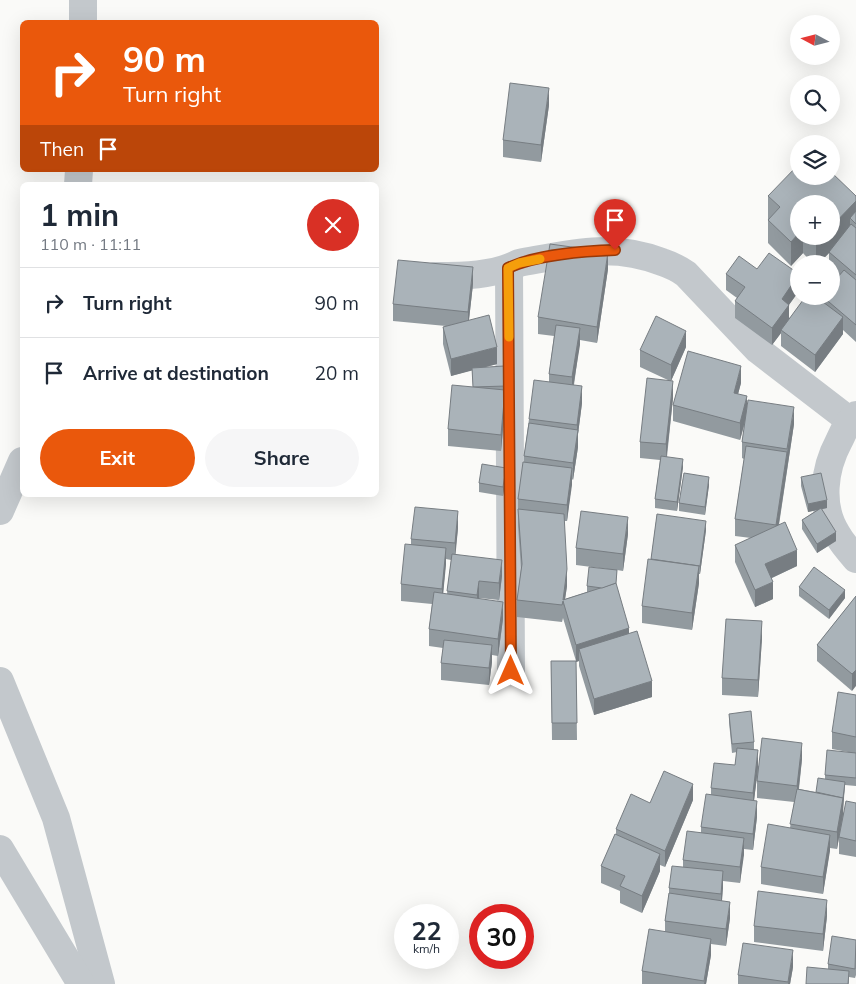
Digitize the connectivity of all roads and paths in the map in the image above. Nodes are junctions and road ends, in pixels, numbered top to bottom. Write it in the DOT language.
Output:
graph roads {
  1 [pos="82,0"];
  2 [pos="83,20"];
  3 [pos="508,268"];
  4 [pos="406,273"];
  5 [pos="853,418"];
  6 [pos="20,466"];
  7 [pos="0,511"];
  8 [pos="856,559"];
  9 [pos="511,671"];
  10 [pos="0,681"];
  11 [pos="0,850"];
  12 [pos="80,984"];
  13 [pos="101,984"];
  1 -- 2 [label="street"];
  3 -- 4 [label="street"];
  3 -- 5 [label="street"];
  3 -- 9 [label="street"];
  5 -- 8 [label="street"];
  6 -- 7 [label="street"];
  10 -- 13 [label="street"];
  11 -- 12 [label="street"];
}
